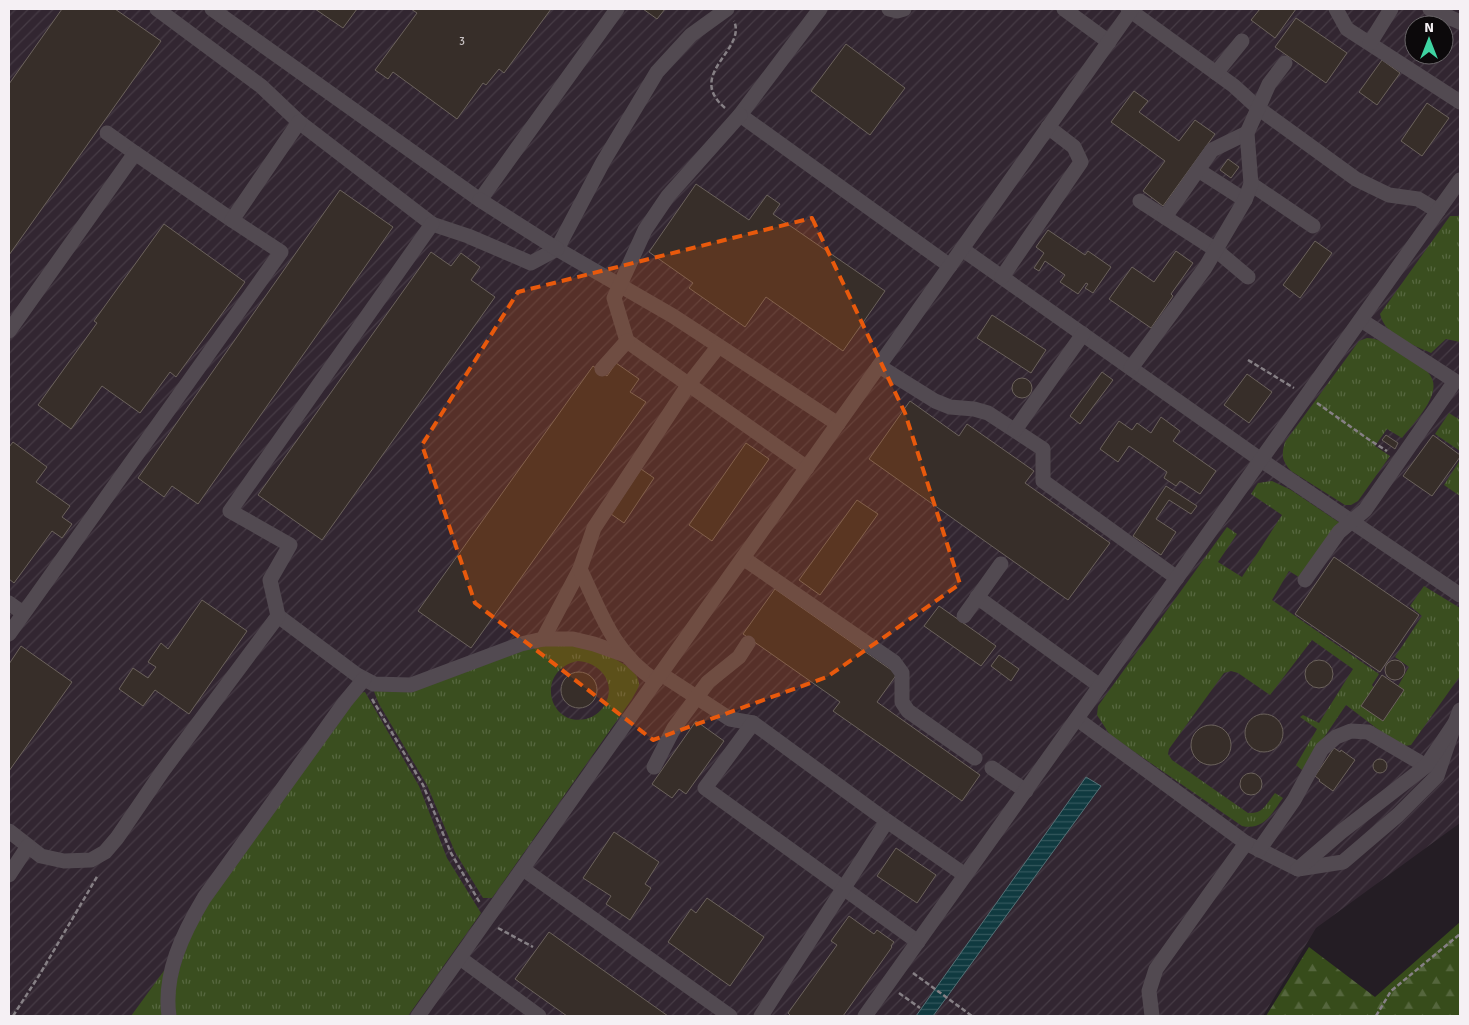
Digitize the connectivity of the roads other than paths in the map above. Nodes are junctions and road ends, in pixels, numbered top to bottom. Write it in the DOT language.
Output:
graph roads {
  1 [pos="157,9"];
  2 [pos="212,9"];
  3 [pos="617,9"];
  4 [pos="820,9"];
  5 [pos="889,9"];
  6 [pos="904,9"];
  7 [pos="1064,9"];
  8 [pos="1336,9"];
  9 [pos="1391,9"];
  10 [pos="1430,9"];
  11 [pos="722,10"];
  12 [pos="1130,10"];
  13 [pos="1451,15"];
  14 [pos="1242,41"];
  15 [pos="1108,42"];
  16 [pos="1370,44"];
  17 [pos="1285,62"];
  18 [pos="1216,73"];
  19 [pos="1460,102"];
  20 [pos="1258,108"];
  21 [pos="740,115"];
  22 [pos="299,122"];
  23 [pos="1048,127"];
  24 [pos="107,133"];
  25 [pos="1247,133"];
  26 [pos="135,153"];
  27 [pos="1198,170"];
  28 [pos="1460,180"];
  29 [pos="1251,184"];
  30 [pos="1455,199"];
  31 [pos="480,200"];
  32 [pos="1245,200"];
  33 [pos="1140,201"];
  34 [pos="1438,211"];
  35 [pos="1165,217"];
  36 [pos="232,220"];
  37 [pos="432,224"];
  38 [pos="1313,226"];
  39 [pos="962,248"];
  40 [pos="557,249"];
  41 [pos="1216,250"];
  42 [pos="950,266"];
  43 [pos="1002,277"];
  44 [pos="1248,277"];
  45 [pos="620,284"];
  46 [pos="1361,320"];
  47 [pos="9,331"];
  48 [pos="1083,334"];
  49 [pos="627,341"];
  50 [pos="718,347"];
  51 [pos="879,366"];
  52 [pos="1131,368"];
  53 [pos="602,369"];
  54 [pos="689,384"];
  55 [pos="838,424"];
  56 [pos="1015,430"];
  57 [pos="1261,460"];
  58 [pos="807,468"];
  59 [pos="1352,521"];
  60 [pos="743,558"];
  61 [pos="1001,564"];
  62 [pos="580,569"];
  63 [pos="1177,578"];
  64 [pos="1306,580"];
  65 [pos="1459,591"];
  66 [pos="977,597"];
  67 [pos="9,603"];
  68 [pos="24,613"];
  69 [pos="278,616"];
  70 [pos="964,616"];
  71 [pos="9,634"];
  72 [pos="543,639"];
  73 [pos="748,643"];
  74 [pos="625,655"];
  75 [pos="658,677"];
  76 [pos="364,679"];
  77 [pos="1100,686"];
  78 [pos="697,697"];
  79 [pos="1458,716"];
  80 [pos="1077,719"];
  81 [pos="753,723"];
  82 [pos="975,758"];
  83 [pos="1426,766"];
  84 [pos="654,767"];
  85 [pos="992,768"];
  86 [pos="1026,791"];
  87 [pos="887,821"];
  88 [pos="9,831"];
  89 [pos="28,846"];
  90 [pos="1253,846"];
  91 [pos="523,869"];
  92 [pos="1298,869"];
  93 [pos="9,875"];
  94 [pos="966,875"];
  95 [pos="843,889"];
  96 [pos="918,942"];
  97 [pos="460,958"];
  98 [pos="169,1016"];
  99 [pos="418,1016"];
  100 [pos="539,1016"];
  101 [pos="730,1016"];
  102 [pos="761,1016"];
  103 [pos="865,1016"];
  104 [pos="1152,1016"];
  1 -- 22 [label="lane"];
  2 -- 31 [label="lane"];
  3 -- 31 [label="lane"];
  4 -- 21 [label="lane"];
  5 -- 6 [label="lane"];
  7 -- 15 [label="lane"];
  8 -- 16 [label="lane"];
  9 -- 16 [label="lane"];
  10 -- 13 [label="lane"];
  11 -- 40 [label="lane"];
  12 -- 15 [label="lane"];
  12 -- 18 [label="lane"];
  14 -- 18 [label="lane"];
  15 -- 23 [label="lane"];
  16 -- 19 [label="lane"];
  17 -- 20 [label="lane"];
  18 -- 20 [label="lane"];
  20 -- 25 [label="lane"];
  20 -- 34 [label="lane"];
  21 -- 42 [label="lane"];
  21 -- 45 [label="lane"];
  22 -- 36 [label="lane"];
  22 -- 37 [label="lane"];
  23 -- 39 [label="lane"];
  23 -- 43 [label="lane"];
  24 -- 26 [label="lane"];
  25 -- 27 [label="lane"];
  25 -- 29 [label="lane"];
  26 -- 36 [label="lane"];
  26 -- 47 [label="lane"];
  27 -- 32 [label="lane"];
  27 -- 35 [label="lane"];
  28 -- 30 [label="lane"];
  29 -- 32 [label="lane"];
  29 -- 38 [label="lane"];
  30 -- 34 [label="lane"];
  31 -- 40 [label="lane"];
  32 -- 41 [label="lane"];
  33 -- 35 [label="lane"];
  34 -- 46 [label="lane"];
  35 -- 41 [label="lane"];
  36 -- 68 [label="lane"];
  37 -- 40 [label="lane"];
  37 -- 69 [label="lane"];
  39 -- 42 [label="lane"];
  39 -- 43 [label="lane"];
  40 -- 45 [label="lane"];
  41 -- 44 [label="lane"];
  41 -- 52 [label="lane"];
  42 -- 51 [label="lane"];
  43 -- 48 [label="lane"];
  45 -- 49 [label="lane"];
  45 -- 50 [label="lane"];
  46 -- 57 [label="lane"];
  46 -- 59 [label="lane"];
  48 -- 52 [label="lane"];
  48 -- 56 [label="lane"];
  49 -- 53 [label="lane"];
  49 -- 54 [label="lane"];
  50 -- 54 [label="lane"];
  50 -- 55 [label="lane"];
  51 -- 55 [label="lane"];
  51 -- 56 [label="lane"];
  52 -- 57 [label="lane"];
  54 -- 58 [label="lane"];
  54 -- 62 [label="lane"];
  55 -- 58 [label="lane"];
  56 -- 63 [label="lane"];
  57 -- 59 [label="lane"];
  57 -- 63 [label="lane"];
  58 -- 60 [label="lane"];
  59 -- 64 [label="lane"];
  59 -- 65 [label="lane"];
  60 -- 75 [label="lane"];
  60 -- 82 [label="lane"];
  61 -- 66 [label="lane"];
  62 -- 72 [label="lane"];
  62 -- 74 [label="lane"];
  63 -- 77 [label="lane"];
  66 -- 70 [label="lane"];
  66 -- 77 [label="lane"];
  67 -- 68 [label="lane"];
  68 -- 71 [label="lane"];
  69 -- 76 [label="lane"];
  69 -- 89 [label="lane"];
  72 -- 74 [label="lane"];
  72 -- 76 [label="lane"];
  73 -- 78 [label="lane"];
  74 -- 75 [label="lane"];
  75 -- 78 [label="lane"];
  75 -- 91 [label="lane"];
  76 -- 98 [label="lane"];
  77 -- 80 [label="lane"];
  78 -- 81 [label="lane"];
  78 -- 84 [label="lane"];
  79 -- 83 [label="lane"];
  79 -- 92 [label="lane"];
  80 -- 86 [label="lane"];
  80 -- 90 [label="lane"];
  81 -- 87 [label="lane"];
  81 -- 95 [label="lane"];
  83 -- 90 [label="lane"];
  83 -- 92 [label="lane"];
  85 -- 86 [label="lane"];
  86 -- 94 [label="lane"];
  87 -- 94 [label="lane"];
  87 -- 95 [label="lane"];
  88 -- 89 [label="lane"];
  89 -- 93 [label="lane"];
  90 -- 92 [label="lane"];
  90 -- 104 [label="lane"];
  91 -- 97 [label="lane"];
  91 -- 101 [label="lane"];
  94 -- 96 [label="lane"];
  95 -- 96 [label="lane"];
  95 -- 102 [label="lane"];
  96 -- 103 [label="lane"];
  97 -- 99 [label="lane"];
  97 -- 100 [label="lane"];
}
